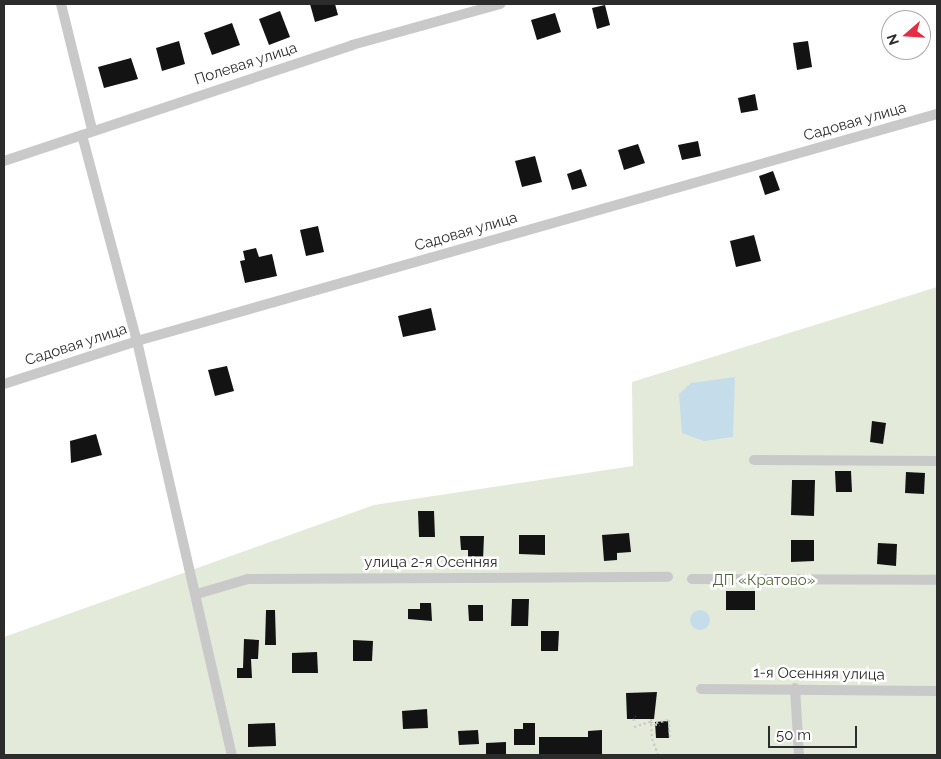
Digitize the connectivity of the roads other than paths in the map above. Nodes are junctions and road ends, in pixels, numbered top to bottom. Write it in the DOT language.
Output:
graph roads {
  1 [pos="61,4"];
  2 [pos="500,4"];
  3 [pos="937,114"];
  4 [pos="92,129"];
  5 [pos="82,135"];
  6 [pos="4,161"];
  7 [pos="137,341"];
  8 [pos="4,384"];
  9 [pos="754,460"];
  10 [pos="937,461"];
  11 [pos="668,577"];
  12 [pos="692,579"];
  13 [pos="937,580"];
  14 [pos="196,594"];
  15 [pos="795,688"];
  16 [pos="701,689"];
  17 [pos="937,691"];
  18 [pos="232,755"];
  19 [pos="799,755"];
  1 -- 4 [label="street"];
  2 -- 4 [label="street, Полевая улица"];
  3 -- 7 [label="street, Садовая улица"];
  4 -- 5 [label="street, Полевая улица"];
  5 -- 6 [label="street, Полевая улица"];
  5 -- 7 [label="street"];
  7 -- 8 [label="street, Садовая улица"];
  7 -- 14 [label="street"];
  9 -- 10 [label="street"];
  11 -- 14 [label="street, улица 2-я Осенняя"];
  12 -- 13 [label="street"];
  14 -- 18 [label="street"];
  15 -- 16 [label="street, 1-я Осенняя улица"];
  15 -- 17 [label="street, 1-я Осенняя улица"];
  15 -- 19 [label="street"];
}
